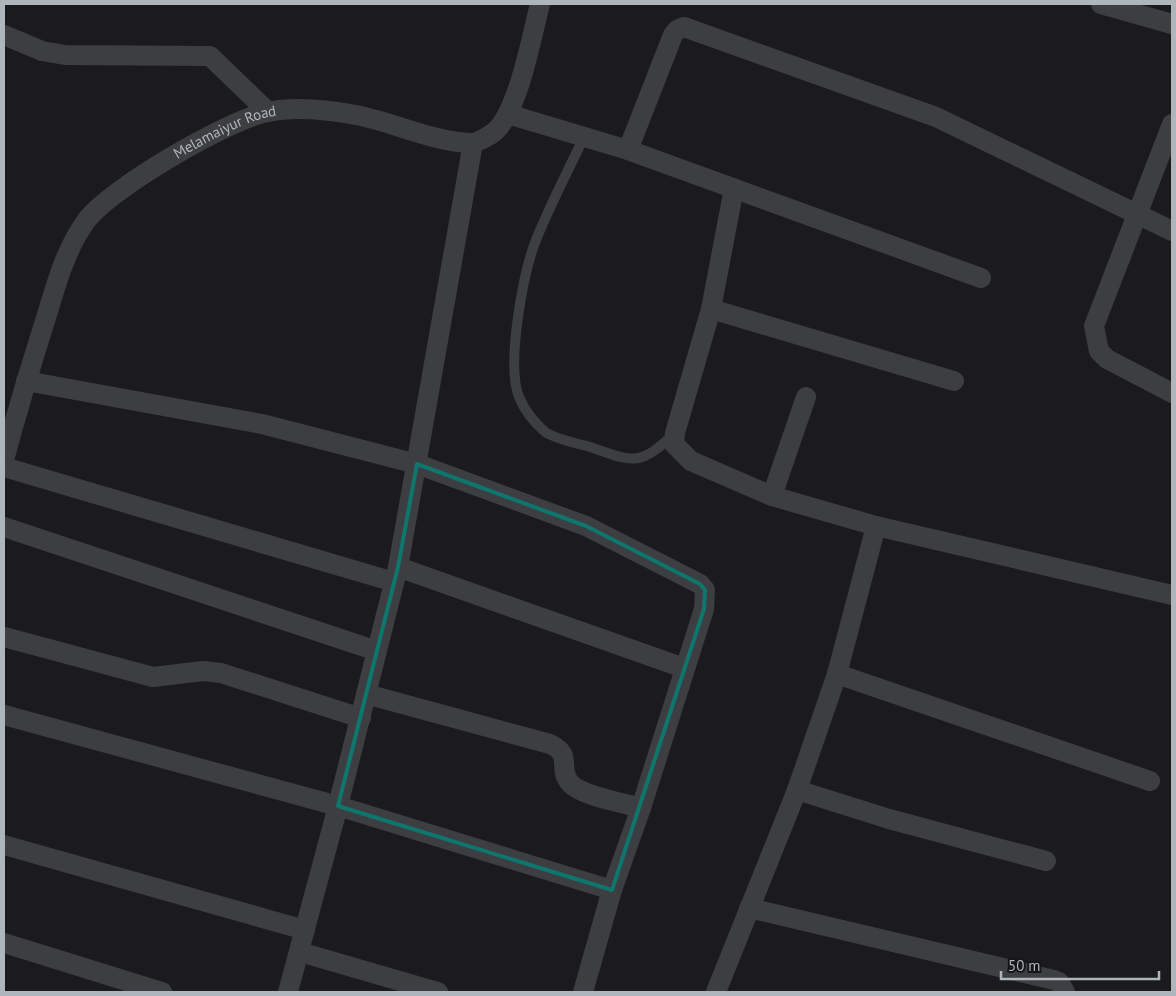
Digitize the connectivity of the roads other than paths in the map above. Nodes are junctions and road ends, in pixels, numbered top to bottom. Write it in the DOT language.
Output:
graph roads {
  1 [pos="540,4"];
  2 [pos="1101,4"];
  3 [pos="1172,24"];
  4 [pos="4,35"];
  5 [pos="268,112"];
  6 [pos="508,114"];
  7 [pos="1172,124"];
  8 [pos="584,137"];
  9 [pos="473,143"];
  10 [pos="628,150"];
  11 [pos="734,188"];
  12 [pos="1138,214"];
  13 [pos="1172,231"];
  14 [pos="981,278"];
  15 [pos="711,308"];
  16 [pos="26,381"];
  17 [pos="954,381"];
  18 [pos="1172,393"];
  19 [pos="806,397"];
  20 [pos="675,433"];
  21 [pos="4,460"];
  22 [pos="417,464"];
  23 [pos="4,467"];
  24 [pos="772,496"];
  25 [pos="876,526"];
  26 [pos="4,527"];
  27 [pos="396,575"];
  28 [pos="1172,595"];
  29 [pos="4,637"];
  30 [pos="377,650"];
  31 [pos="684,668"];
  32 [pos="837,674"];
  33 [pos="366,694"];
  34 [pos="4,715"];
  35 [pos="361,718"];
  36 [pos="1150,781"];
  37 [pos="797,790"];
  38 [pos="338,806"];
  39 [pos="641,808"];
  40 [pos="4,845"];
  41 [pos="1046,861"];
  42 [pos="612,890"];
  43 [pos="749,908"];
  44 [pos="305,930"];
  45 [pos="4,943"];
  46 [pos="300,952"];
  47 [pos="162,992"];
  48 [pos="288,992"];
  49 [pos="438,992"];
  50 [pos="583,992"];
  51 [pos="716,992"];
  52 [pos="1064,992"];
  1 -- 6 [label="street"];
  2 -- 3 [label="street"];
  4 -- 5 [label="street"];
  5 -- 9 [label="street, Melamaiyur Road"];
  5 -- 16 [label="street, Melamaiyur Road"];
  6 -- 8 [label="street"];
  6 -- 9 [label="street"];
  7 -- 12 [label="street"];
  8 -- 10 [label="street"];
  8 -- 20 [label="lane"];
  9 -- 22 [label="street"];
  10 -- 11 [label="street"];
  10 -- 12 [label="street"];
  11 -- 14 [label="street"];
  11 -- 15 [label="street"];
  12 -- 13 [label="street"];
  12 -- 18 [label="street"];
  15 -- 17 [label="street"];
  15 -- 20 [label="street"];
  16 -- 21 [label="street, Melamaiyur Road"];
  16 -- 22 [label="street"];
  19 -- 24 [label="street"];
  20 -- 24 [label="street"];
  22 -- 27 [label="street"];
  22 -- 31 [label="street"];
  23 -- 27 [label="street"];
  24 -- 25 [label="street"];
  25 -- 28 [label="street"];
  25 -- 32 [label="street"];
  26 -- 30 [label="street"];
  27 -- 30 [label="street"];
  27 -- 31 [label="street"];
  29 -- 35 [label="street"];
  30 -- 33 [label="street"];
  31 -- 39 [label="street"];
  32 -- 36 [label="street"];
  32 -- 37 [label="street"];
  33 -- 35 [label="street"];
  33 -- 39 [label="street"];
  34 -- 38 [label="street"];
  35 -- 38 [label="street"];
  37 -- 41 [label="street"];
  37 -- 43 [label="street"];
  38 -- 42 [label="street"];
  38 -- 44 [label="street"];
  39 -- 42 [label="street"];
  40 -- 44 [label="street"];
  42 -- 50 [label="street"];
  43 -- 51 [label="street"];
  43 -- 52 [label="street"];
  44 -- 46 [label="street"];
  45 -- 47 [label="street"];
  46 -- 48 [label="street"];
  46 -- 49 [label="street"];
}
